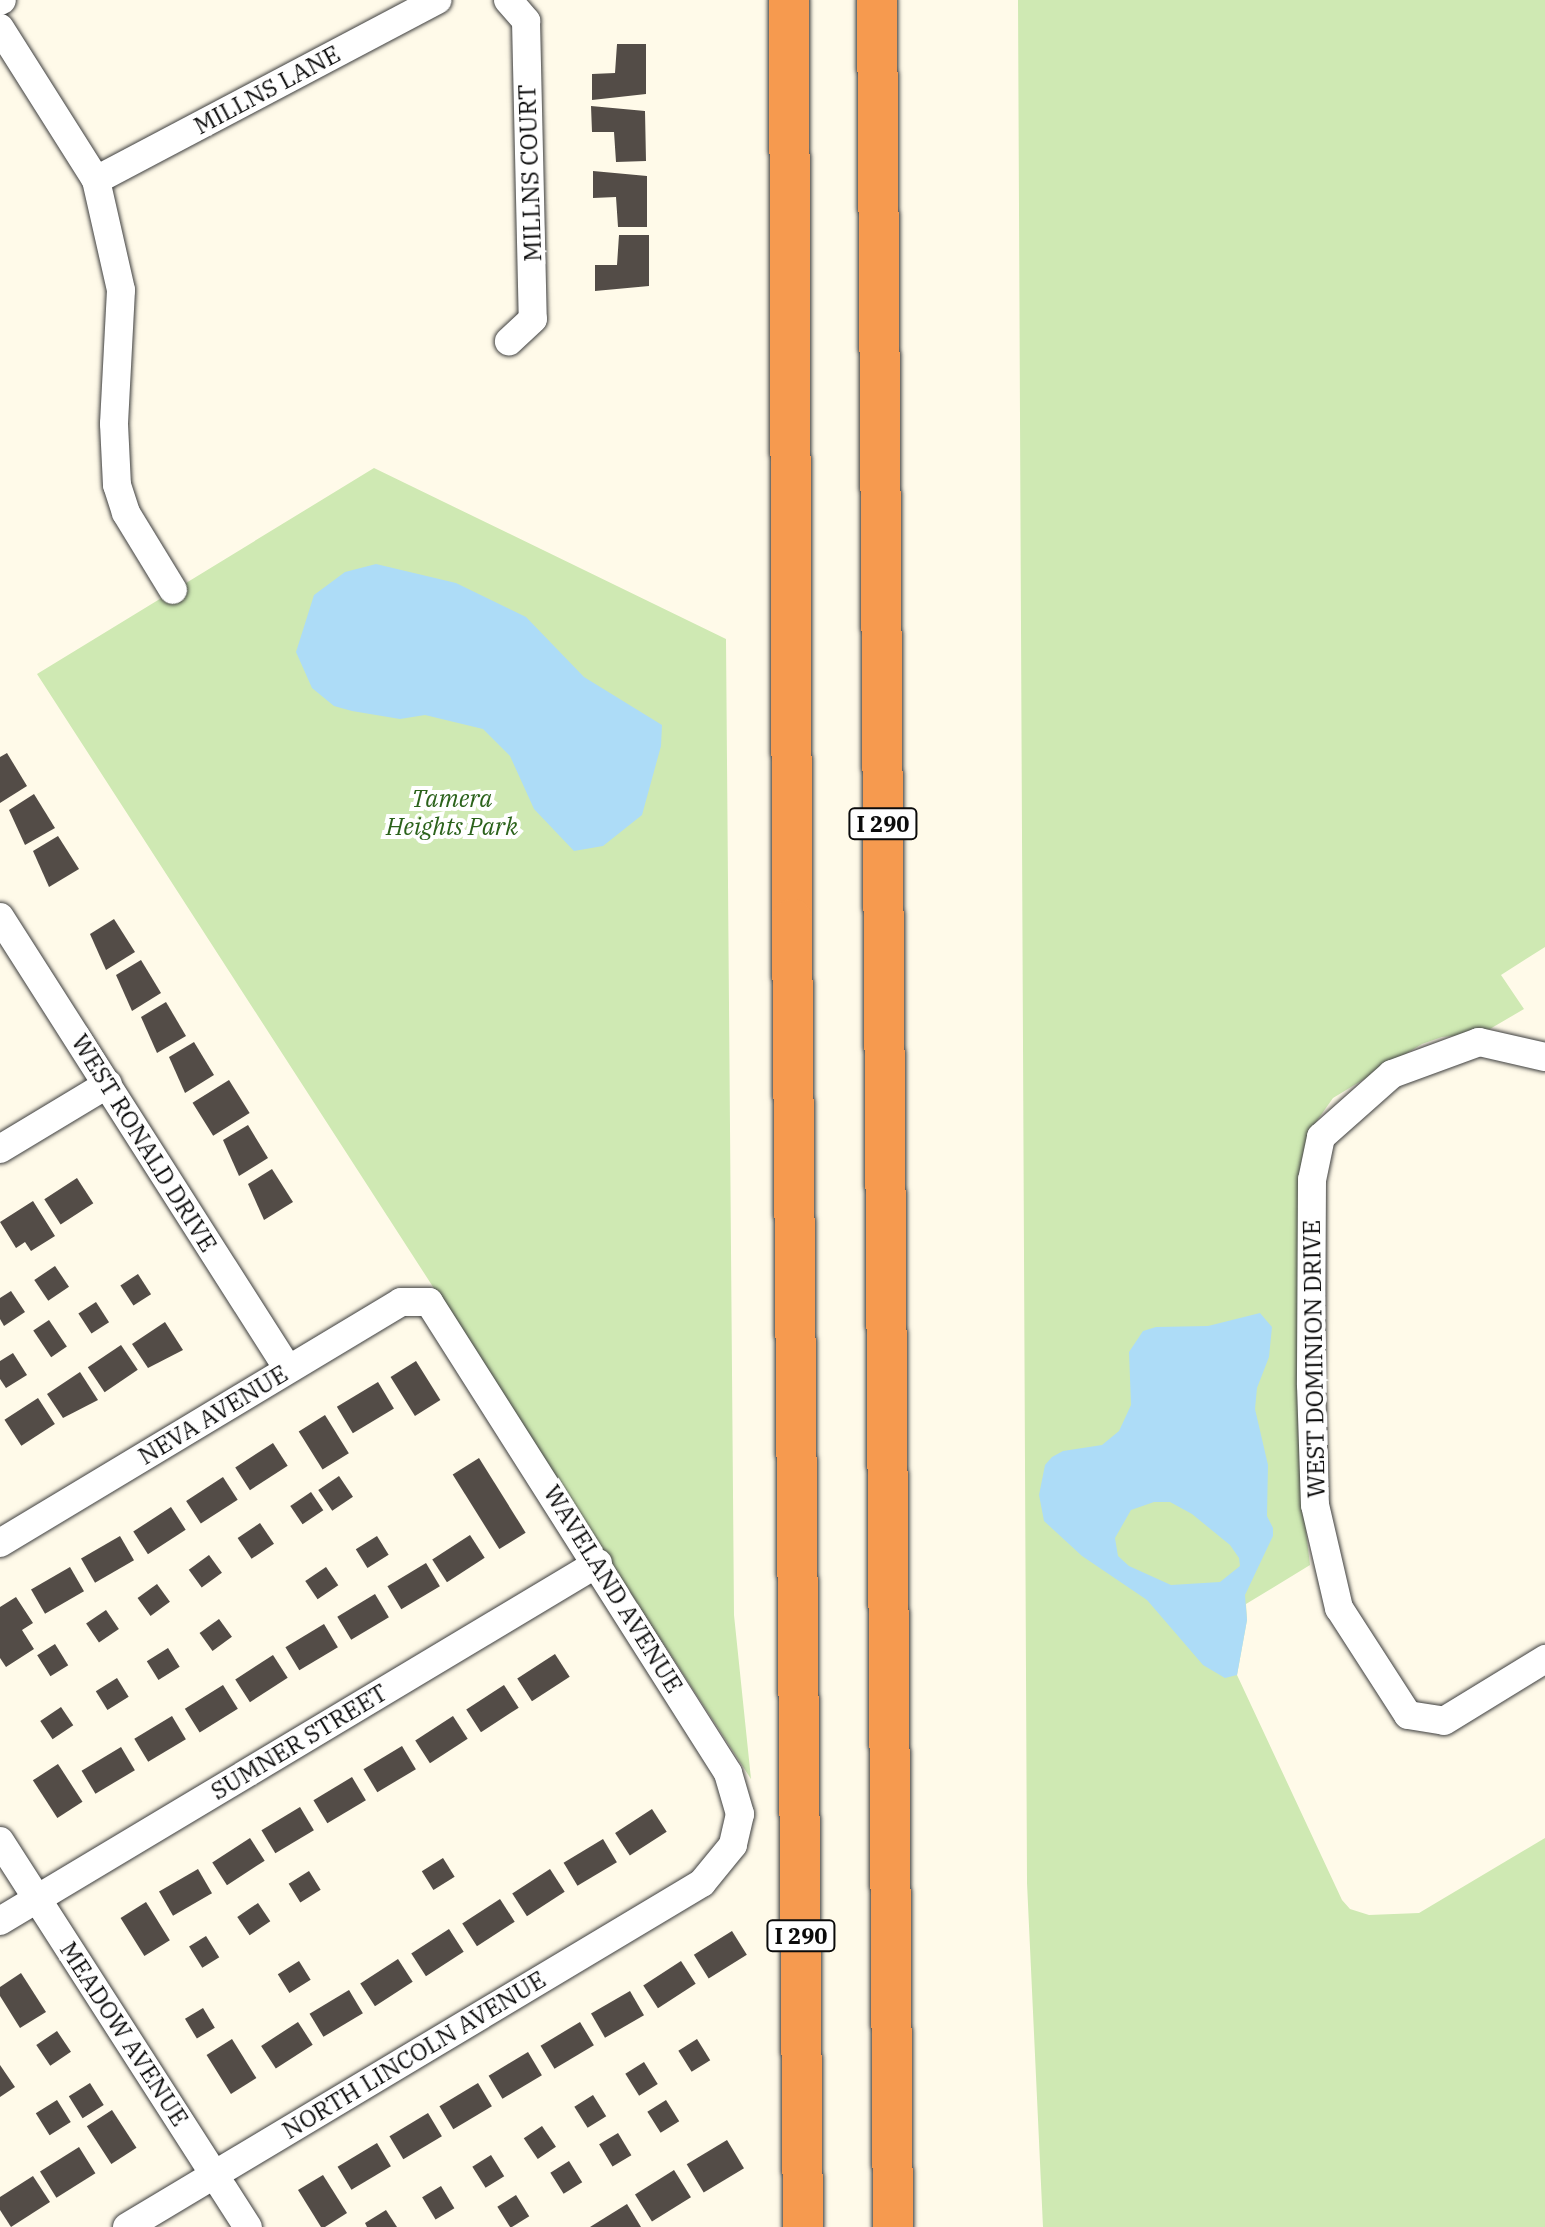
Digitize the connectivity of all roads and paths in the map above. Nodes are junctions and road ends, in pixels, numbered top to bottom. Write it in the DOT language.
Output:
graph roads {
  1 [pos="438,0"];
  2 [pos="508,0"];
  3 [pos="789,0"];
  4 [pos="877,0"];
  5 [pos="0,28"];
  6 [pos="96,180"];
  7 [pos="509,341"];
  8 [pos="173,590"];
  9 [pos="0,917"];
  10 [pos="1545,1057"];
  11 [pos="108,1084"];
  12 [pos="0,1149"];
  13 [pos="429,1302"];
  14 [pos="288,1369"];
  15 [pos="0,1543"];
  16 [pos="598,1563"];
  17 [pos="1545,1659"];
  18 [pos="0,1841"];
  19 [pos="702,1883"];
  20 [pos="36,1900"];
  21 [pos="0,1921"];
  22 [pos="214,2175"];
  23 [pos="127,2227"];
  24 [pos="248,2227"];
  25 [pos="803,2227"];
  26 [pos="893,2227"];
  1 -- 6 [label="street, MILLNS LANE"];
  2 -- 7 [label="street, MILLNS COURT"];
  3 -- 25 [label="highway, I 290"];
  4 -- 26 [label="highway, I 290"];
  5 -- 6 [label="street"];
  6 -- 8 [label="street"];
  9 -- 11 [label="street, WEST RONALD DRIVE"];
  10 -- 17 [label="street, WEST DOMINION DRIVE"];
  11 -- 12 [label="street"];
  11 -- 14 [label="street, WEST RONALD DRIVE"];
  13 -- 14 [label="street, NEVA AVENUE"];
  13 -- 16 [label="street, WAVELAND AVENUE"];
  14 -- 15 [label="street, NEVA AVENUE"];
  16 -- 19 [label="street, WAVELAND AVENUE"];
  16 -- 20 [label="street, SUMNER STREET"];
  18 -- 20 [label="street, MEADOW AVENUE"];
  19 -- 22 [label="street, NORTH LINCOLN AVENUE"];
  20 -- 21 [label="street, SUMNER STREET"];
  20 -- 22 [label="street, MEADOW AVENUE"];
  22 -- 23 [label="street, NORTH LINCOLN AVENUE"];
  22 -- 24 [label="street, MEADOW AVENUE"];
}
